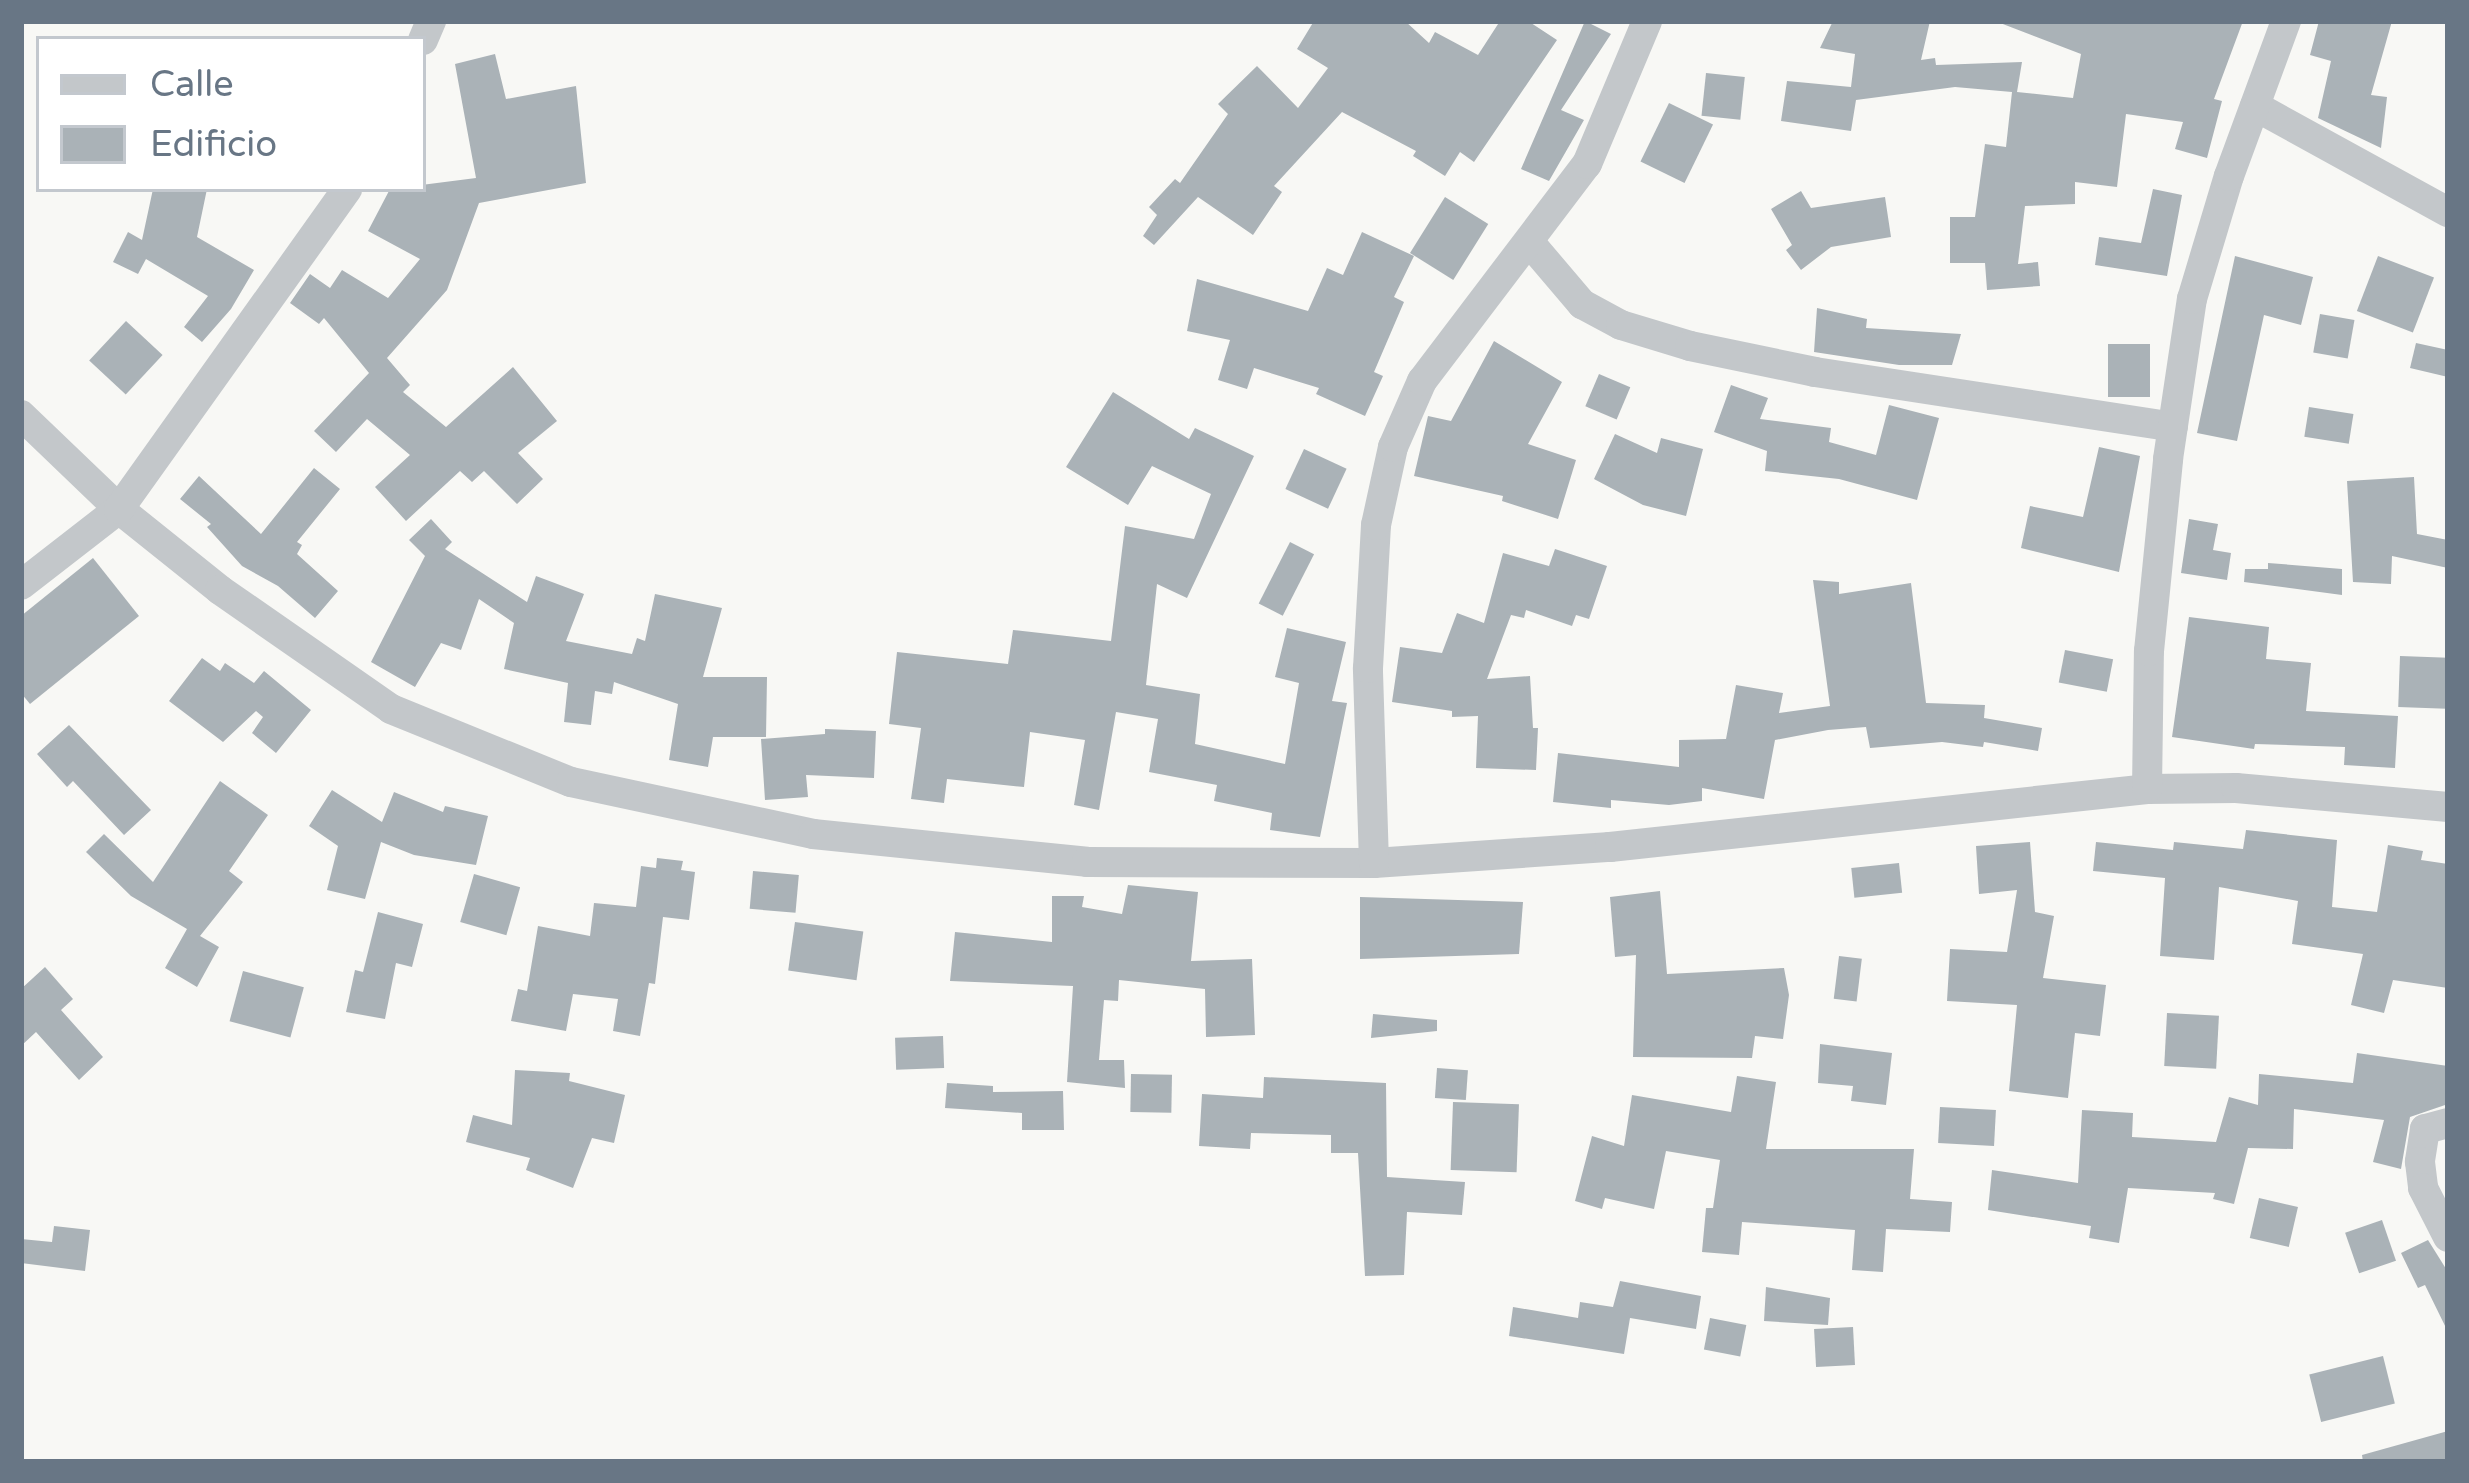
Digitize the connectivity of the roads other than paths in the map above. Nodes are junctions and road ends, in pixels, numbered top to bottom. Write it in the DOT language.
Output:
graph roads {
  1 [pos="1647,21"];
  2 [pos="2286,21"];
  3 [pos="2254,106"];
  4 [pos="345,192"];
  5 [pos="2448,212"];
  6 [pos="1531,244"];
  7 [pos="21,415"];
  8 [pos="2173,427"];
  9 [pos="119,509"];
  10 [pos="21,584"];
  11 [pos="2146,789"];
  12 [pos="2448,808"];
  13 [pos="1374,862"];
  14 [pos="2448,1123"];
  15 [pos="2448,1237"];
  1 -- 6 [label="street"];
  2 -- 3 [label="street"];
  3 -- 5 [label="street"];
  3 -- 8 [label="street"];
  4 -- 9 [label="street"];
  6 -- 8 [label="street"];
  6 -- 13 [label="street"];
  7 -- 9 [label="street"];
  8 -- 11 [label="street"];
  9 -- 10 [label="street"];
  9 -- 13 [label="street"];
  11 -- 12 [label="street"];
  11 -- 13 [label="street"];
  14 -- 15 [label="street"];
}
